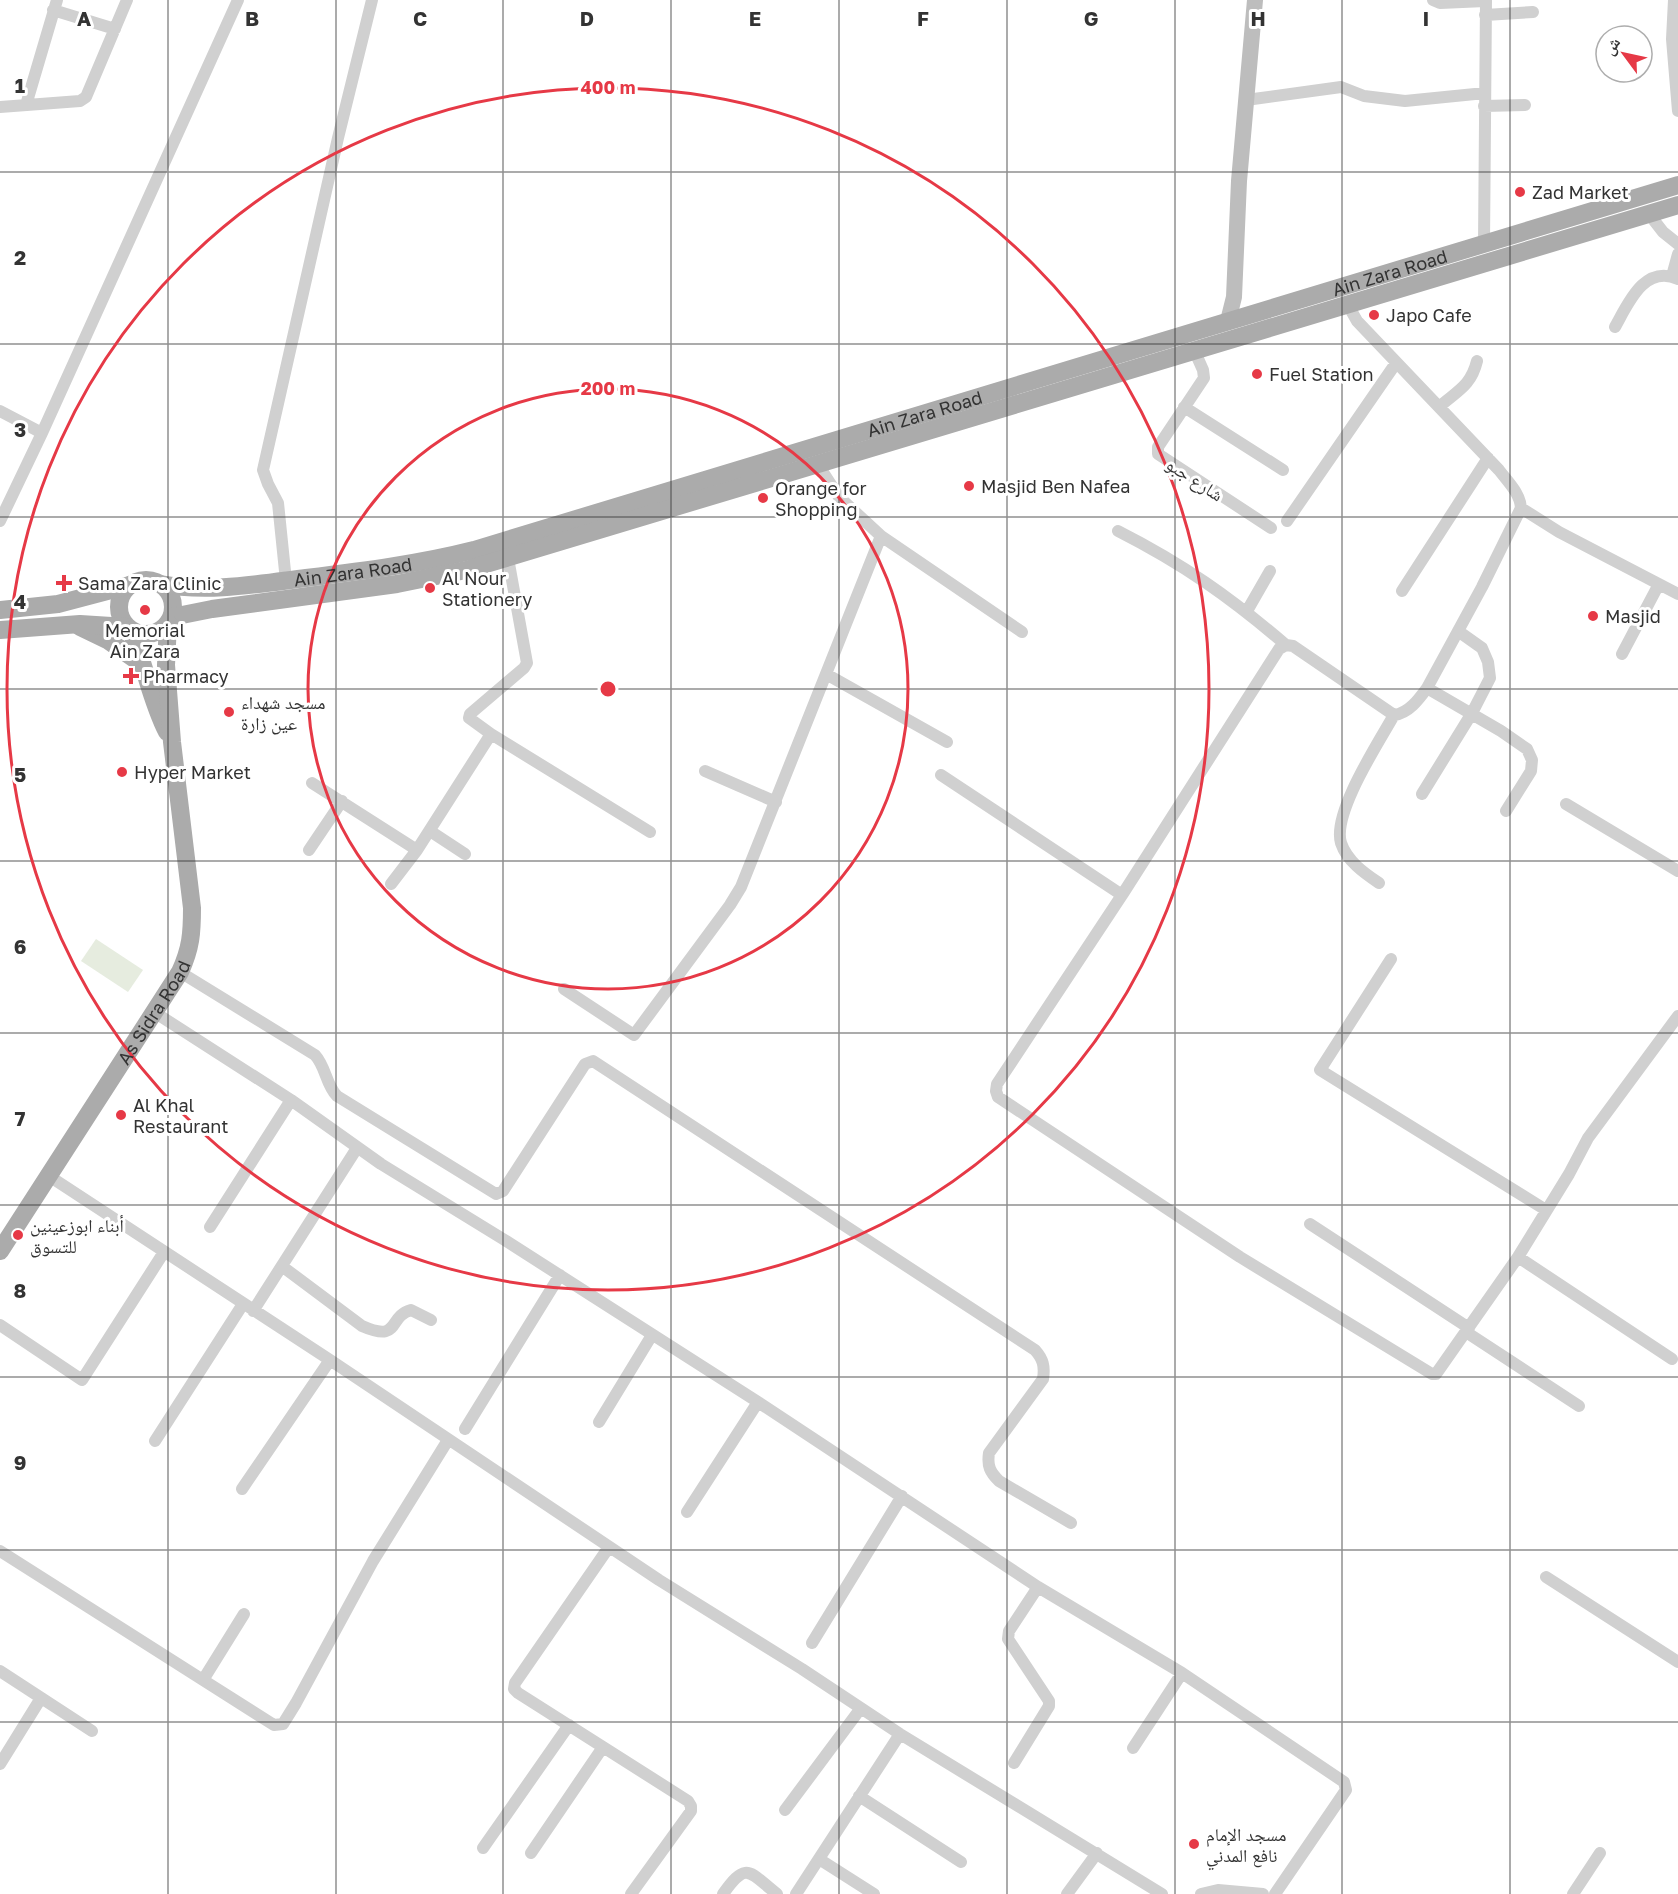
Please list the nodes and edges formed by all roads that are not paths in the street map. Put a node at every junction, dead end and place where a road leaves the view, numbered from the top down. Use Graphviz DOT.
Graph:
graph roads {
  1 [pos="127,0"];
  2 [pos="238,0"];
  3 [pos="372,0"];
  4 [pos="1255,0"];
  5 [pos="1433,0"];
  6 [pos="1674,0"];
  7 [pos="1486,1"];
  8 [pos="55,5"];
  9 [pos="1533,12"];
  10 [pos="1485,15"];
  11 [pos="115,28"];
  12 [pos="1676,72"];
  13 [pos="1485,93"];
  14 [pos="1246,100"];
  15 [pos="26,105"];
  16 [pos="1525,105"];
  17 [pos="1484,106"];
  18 [pos="0,107"];
  19 [pos="1678,111"];
  20 [pos="1678,185"];
  21 [pos="1678,205"];
  22 [pos="1649,214"];
  23 [pos="1484,244"];
  24 [pos="1678,244"];
  25 [pos="1678,254"];
  26 [pos="1675,278"];
  27 [pos="1234,289"];
  28 [pos="1348,305"];
  29 [pos="1256,313"];
  30 [pos="1228,321"];
  31 [pos="1615,327"];
  32 [pos="1195,352"];
  33 [pos="1477,361"];
  34 [pos="1396,363"];
  35 [pos="1185,407"];
  36 [pos="1439,407"];
  37 [pos="0,411"];
  38 [pos="42,433"];
  39 [pos="1488,458"];
  40 [pos="818,463"];
  41 [pos="1283,470"];
  42 [pos="1521,508"];
  43 [pos="0,521"];
  44 [pos="1287,521"];
  45 [pos="1271,528"];
  46 [pos="1118,531"];
  47 [pos="881,536"];
  48 [pos="508,558"];
  49 [pos="1270,571"];
  50 [pos="286,581"];
  51 [pos="160,584"];
  52 [pos="1659,584"];
  53 [pos="130,585"];
  54 [pos="197,589"];
  55 [pos="1402,591"];
  56 [pos="1678,594"];
  57 [pos="88,598"];
  58 [pos="0,610"];
  59 [pos="200,611"];
  60 [pos="1247,611"];
  61 [pos="170,620"];
  62 [pos="73,624"];
  63 [pos="96,624"];
  64 [pos="128,628"];
  65 [pos="0,630"];
  66 [pos="1458,631"];
  67 [pos="1022,632"];
  68 [pos="1286,645"];
  69 [pos="1622,654"];
  70 [pos="142,664"];
  71 [pos="826,674"];
  72 [pos="1427,688"];
  73 [pos="1472,713"];
  74 [pos="1394,715"];
  75 [pos="491,734"];
  76 [pos="172,742"];
  77 [pos="947,742"];
  78 [pos="705,771"];
  79 [pos="941,775"];
  80 [pos="312,783"];
  81 [pos="1422,794"];
  82 [pos="342,801"];
  83 [pos="776,802"];
  84 [pos="1566,804"];
  85 [pos="1506,811"];
  86 [pos="430,831"];
  87 [pos="650,832"];
  88 [pos="309,850"];
  89 [pos="417,850"];
  90 [pos="465,854"];
  91 [pos="1678,871"];
  92 [pos="1379,883"];
  93 [pos="391,884"];
  94 [pos="1122,895"];
  95 [pos="1391,958"];
  96 [pos="180,972"];
  97 [pos="564,989"];
  98 [pos="154,1012"];
  99 [pos="1678,1016"];
  100 [pos="291,1100"];
  101 [pos="357,1148"];
  102 [pos="49,1176"];
  103 [pos="1546,1210"];
  104 [pos="1310,1224"];
  105 [pos="210,1227"];
  106 [pos="0,1251"];
  107 [pos="164,1252"];
  108 [pos="1518,1257"];
  109 [pos="283,1267"];
  110 [pos="560,1275"];
  111 [pos="248,1308"];
  112 [pos="431,1320"];
  113 [pos="0,1325"];
  114 [pos="1468,1330"];
  115 [pos="652,1335"];
  116 [pos="1672,1359"];
  117 [pos="330,1360"];
  118 [pos="758,1402"];
  119 [pos="1579,1406"];
  120 [pos="599,1422"];
  121 [pos="465,1429"];
  122 [pos="448,1440"];
  123 [pos="154,1442"];
  124 [pos="242,1489"];
  125 [pos="902,1496"];
  126 [pos="687,1512"];
  127 [pos="1071,1523"];
  128 [pos="609,1547"];
  129 [pos="0,1551"];
  130 [pos="1546,1576"];
  131 [pos="1038,1587"];
  132 [pos="244,1614"];
  133 [pos="812,1643"];
  134 [pos="1678,1662"];
  135 [pos="0,1671"];
  136 [pos="1182,1673"];
  137 [pos="203,1680"];
  138 [pos="41,1698"];
  139 [pos="861,1708"];
  140 [pos="569,1725"];
  141 [pos="92,1731"];
  142 [pos="900,1734"];
  143 [pos="603,1747"];
  144 [pos="1133,1748"];
  145 [pos="1014,1763"];
  146 [pos="0,1764"];
  147 [pos="859,1796"];
  148 [pos="785,1810"];
  149 [pos="483,1848"];
  150 [pos="531,1853"];
  151 [pos="1097,1853"];
  152 [pos="1600,1853"];
  153 [pos="819,1859"];
  154 [pos="961,1862"];
  155 [pos="631,1894"];
  156 [pos="723,1894"];
  157 [pos="777,1894"];
  158 [pos="796,1894"];
  159 [pos="874,1894"];
  160 [pos="1067,1894"];
  161 [pos="1162,1894"];
  162 [pos="1201,1894"];
  163 [pos="1263,1894"];
  164 [pos="1275,1894"];
  165 [pos="1573,1894"];
  1 -- 11 [label="street"];
  2 -- 38 [label="street"];
  3 -- 50 [label="street"];
  4 -- 14 [label="street"];
  5 -- 7 [label="street"];
  6 -- 12 [label="street"];
  7 -- 10 [label="street"];
  8 -- 11 [label="street"];
  8 -- 15 [label="street"];
  9 -- 10 [label="street"];
  10 -- 13 [label="street"];
  11 -- 15 [label="street"];
  12 -- 19 [label="street"];
  13 -- 14 [label="street"];
  13 -- 17 [label="street"];
  14 -- 27 [label="street"];
  15 -- 18 [label="street"];
  16 -- 17 [label="street"];
  17 -- 23 [label="street"];
  20 -- 23 [label="main road, Ain Zara Road"];
  21 -- 22 [label="main road, Ain Zara Road"];
  22 -- 24 [label="street"];
  22 -- 28 [label="main road, Ain Zara Road"];
  23 -- 29 [label="main road, Ain Zara Road"];
  25 -- 26 [label="street"];
  26 -- 31 [label="street"];
  27 -- 29 [label="street"];
  27 -- 30 [label="street"];
  28 -- 32 [label="main road, Ain Zara Road"];
  28 -- 34 [label="street"];
  29 -- 30 [label="main road, Ain Zara Road"];
  30 -- 50 [label="main road, Ain Zara Road"];
  32 -- 35 [label="street, شارع جبو"];
  32 -- 40 [label="main road, Ain Zara Road"];
  33 -- 36 [label="street"];
  34 -- 36 [label="street"];
  34 -- 44 [label="street"];
  35 -- 41 [label="street"];
  35 -- 45 [label="street, شارع جبو"];
  36 -- 39 [label="street"];
  37 -- 38 [label="street"];
  38 -- 43 [label="street"];
  39 -- 42 [label="street"];
  39 -- 55 [label="street"];
  40 -- 47 [label="street"];
  40 -- 48 [label="main road, Ain Zara Road"];
  42 -- 52 [label="street"];
  42 -- 66 [label="street"];
  46 -- 60 [label="street"];
  47 -- 67 [label="street"];
  47 -- 71 [label="street"];
  48 -- 59 [label="main road, Ain Zara Road"];
  48 -- 75 [label="street"];
  49 -- 60 [label="street"];
  50 -- 54 [label="main road, Ain Zara Road"];
  51 -- 53 [label="main road"];
  51 -- 54 [label="main road, Ain Zara Road"];
  51 -- 61 [label="main road"];
  52 -- 56 [label="street"];
  52 -- 69 [label="street"];
  53 -- 57 [label="main road"];
  53 -- 64 [label="main road"];
  54 -- 59 [label="main road"];
  57 -- 58 [label="main road"];
  57 -- 63 [label="main road"];
  59 -- 61 [label="main road, Ain Zara Road"];
  60 -- 68 [label="street"];
  61 -- 64 [label="main road"];
  61 -- 76 [label="main road, As Sidra Road"];
  62 -- 63 [label="main road"];
  62 -- 65 [label="main road"];
  62 -- 70 [label="main road"];
  63 -- 64 [label="main road"];
  64 -- 70 [label="main road"];
  66 -- 72 [label="street"];
  66 -- 73 [label="street"];
  68 -- 74 [label="street"];
  68 -- 94 [label="street"];
  70 -- 76 [label="main road"];
  71 -- 77 [label="street"];
  71 -- 83 [label="street"];
  72 -- 73 [label="street"];
  72 -- 74 [label="street"];
  73 -- 81 [label="street"];
  73 -- 85 [label="street"];
  74 -- 92 [label="street"];
  75 -- 86 [label="street"];
  75 -- 87 [label="street"];
  76 -- 96 [label="main road, As Sidra Road"];
  78 -- 83 [label="street"];
  79 -- 94 [label="street"];
  80 -- 82 [label="street"];
  82 -- 88 [label="street"];
  82 -- 89 [label="street"];
  83 -- 97 [label="street"];
  84 -- 91 [label="street"];
  86 -- 89 [label="street"];
  86 -- 90 [label="street"];
  89 -- 93 [label="street"];
  94 -- 114 [label="street"];
  95 -- 103 [label="street"];
  96 -- 98 [label="main road, As Sidra Road"];
  96 -- 127 [label="street"];
  98 -- 100 [label="street"];
  98 -- 102 [label="main road, As Sidra Road"];
  99 -- 103 [label="street"];
  100 -- 101 [label="street"];
  100 -- 105 [label="street"];
  101 -- 109 [label="street"];
  101 -- 110 [label="street"];
  102 -- 106 [label="main road, As Sidra Road"];
  102 -- 107 [label="street"];
  103 -- 108 [label="street"];
  104 -- 114 [label="street"];
  107 -- 111 [label="street"];
  107 -- 113 [label="street"];
  108 -- 114 [label="street"];
  108 -- 116 [label="street"];
  109 -- 111 [label="street"];
  109 -- 112 [label="street"];
  110 -- 115 [label="street"];
  110 -- 121 [label="street"];
  111 -- 117 [label="street"];
  111 -- 123 [label="street"];
  114 -- 119 [label="street"];
  115 -- 118 [label="street"];
  115 -- 120 [label="street"];
  117 -- 122 [label="street"];
  117 -- 124 [label="street"];
  118 -- 125 [label="street"];
  118 -- 126 [label="street"];
  122 -- 128 [label="street"];
  122 -- 137 [label="street"];
  125 -- 131 [label="street"];
  125 -- 133 [label="street"];
  128 -- 139 [label="street"];
  128 -- 140 [label="street"];
  129 -- 137 [label="street"];
  130 -- 134 [label="street"];
  131 -- 136 [label="street"];
  131 -- 145 [label="street"];
  132 -- 137 [label="street"];
  135 -- 138 [label="street"];
  136 -- 144 [label="street"];
  136 -- 164 [label="street"];
  138 -- 141 [label="street"];
  138 -- 146 [label="street"];
  139 -- 142 [label="street"];
  139 -- 148 [label="street"];
  140 -- 143 [label="street"];
  140 -- 149 [label="street"];
  142 -- 147 [label="street"];
  142 -- 151 [label="street"];
  143 -- 150 [label="street"];
  143 -- 155 [label="street"];
  147 -- 153 [label="street"];
  147 -- 154 [label="street"];
  151 -- 160 [label="street"];
  151 -- 161 [label="street"];
  152 -- 165 [label="street"];
  153 -- 158 [label="street"];
  153 -- 159 [label="street"];
  156 -- 157 [label="street"];
  162 -- 163 [label="street"];
}
